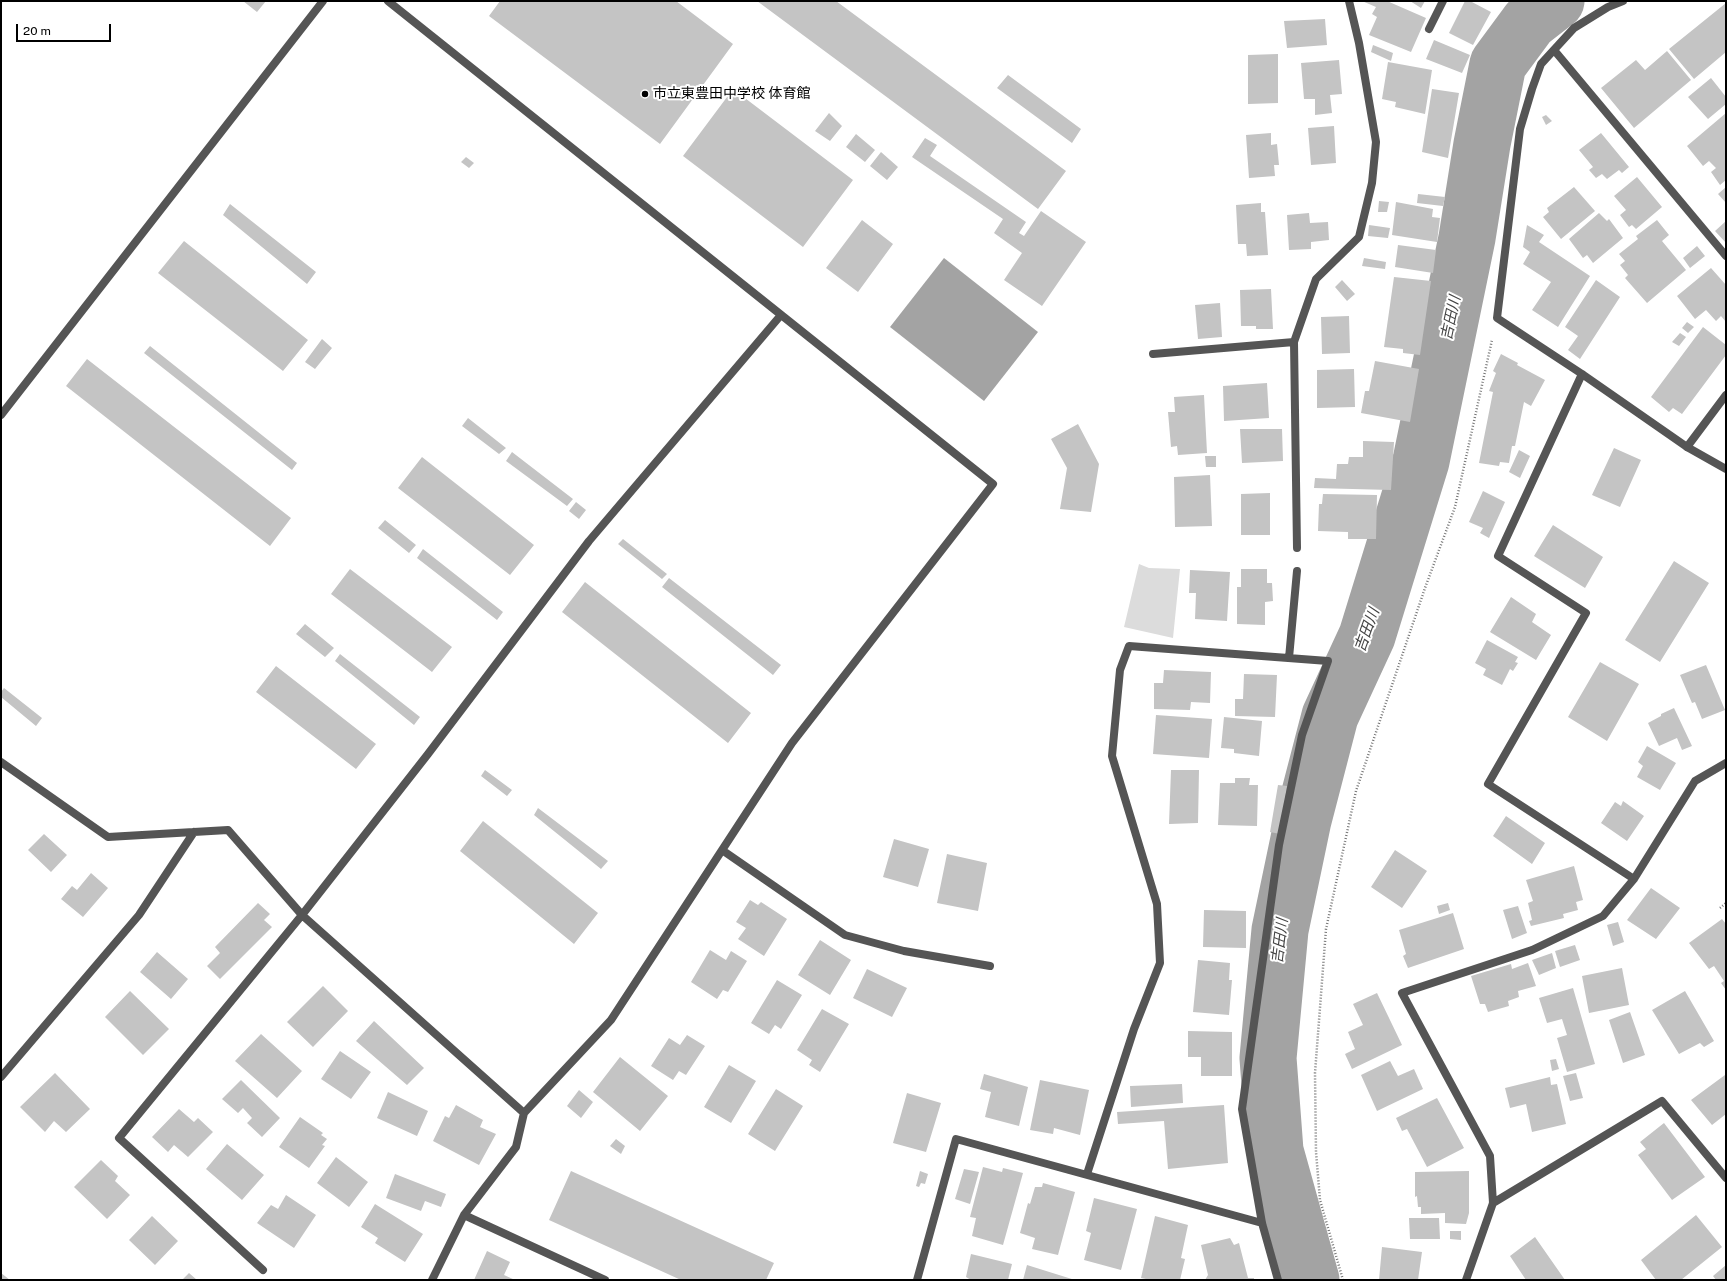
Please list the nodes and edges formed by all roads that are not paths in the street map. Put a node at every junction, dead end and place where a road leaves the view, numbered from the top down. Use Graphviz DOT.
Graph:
graph roads {
  1 [pos="323,1"];
  2 [pos="388,1"];
  3 [pos="1349,1"];
  4 [pos="1443,1"];
  5 [pos="1623,1"];
  6 [pos="1429,29"];
  7 [pos="1554,50"];
  8 [pos="1726,256"];
  9 [pos="781,315"];
  10 [pos="1294,342"];
  11 [pos="1153,354"];
  12 [pos="1582,374"];
  13 [pos="1726,395"];
  14 [pos="1,415"];
  15 [pos="1688,447"];
  16 [pos="1726,469"];
  17 [pos="1297,548"];
  18 [pos="1297,572"];
  19 [pos="1289,658"];
  20 [pos="1,762"];
  21 [pos="1726,764"];
  22 [pos="194,832"];
  23 [pos="722,850"];
  24 [pos="1634,879"];
  25 [pos="302,915"];
  26 [pos="990,966"];
  27 [pos="1,1077"];
  28 [pos="524,1113"];
  29 [pos="1088,1174"];
  30 [pos="1726,1178"];
  31 [pos="1493,1203"];
  32 [pos="464,1215"];
  33 [pos="1262,1223"];
  34 [pos="263,1270"];
  35 [pos="432,1280"];
  36 [pos="605,1280"];
  37 [pos="917,1280"];
  38 [pos="1278,1280"];
  39 [pos="1466,1280"];
  1 -- 14 [label="street"];
  2 -- 9 [label="street"];
  3 -- 10 [label="street"];
  4 -- 6 [label="street"];
  5 -- 7 [label="street"];
  7 -- 8 [label="street"];
  7 -- 12 [label="street"];
  9 -- 23 [label="street"];
  9 -- 25 [label="street"];
  10 -- 11 [label="street"];
  10 -- 17 [label="street"];
  12 -- 15 [label="street"];
  12 -- 24 [label="street"];
  13 -- 15 [label="street"];
  15 -- 16 [label="street"];
  18 -- 19 [label="street"];
  19 -- 29 [label="street"];
  19 -- 33 [label="street"];
  20 -- 22 [label="street"];
  21 -- 24 [label="street"];
  22 -- 25 [label="street"];
  22 -- 27 [label="street"];
  23 -- 26 [label="street"];
  23 -- 28 [label="street"];
  24 -- 31 [label="street"];
  25 -- 28 [label="street"];
  25 -- 34 [label="street"];
  28 -- 32 [label="street"];
  29 -- 33 [label="street"];
  29 -- 37 [label="street"];
  30 -- 31 [label="street"];
  31 -- 39 [label="street"];
  32 -- 35 [label="street"];
  32 -- 36 [label="street"];
  33 -- 38 [label="street"];
}
